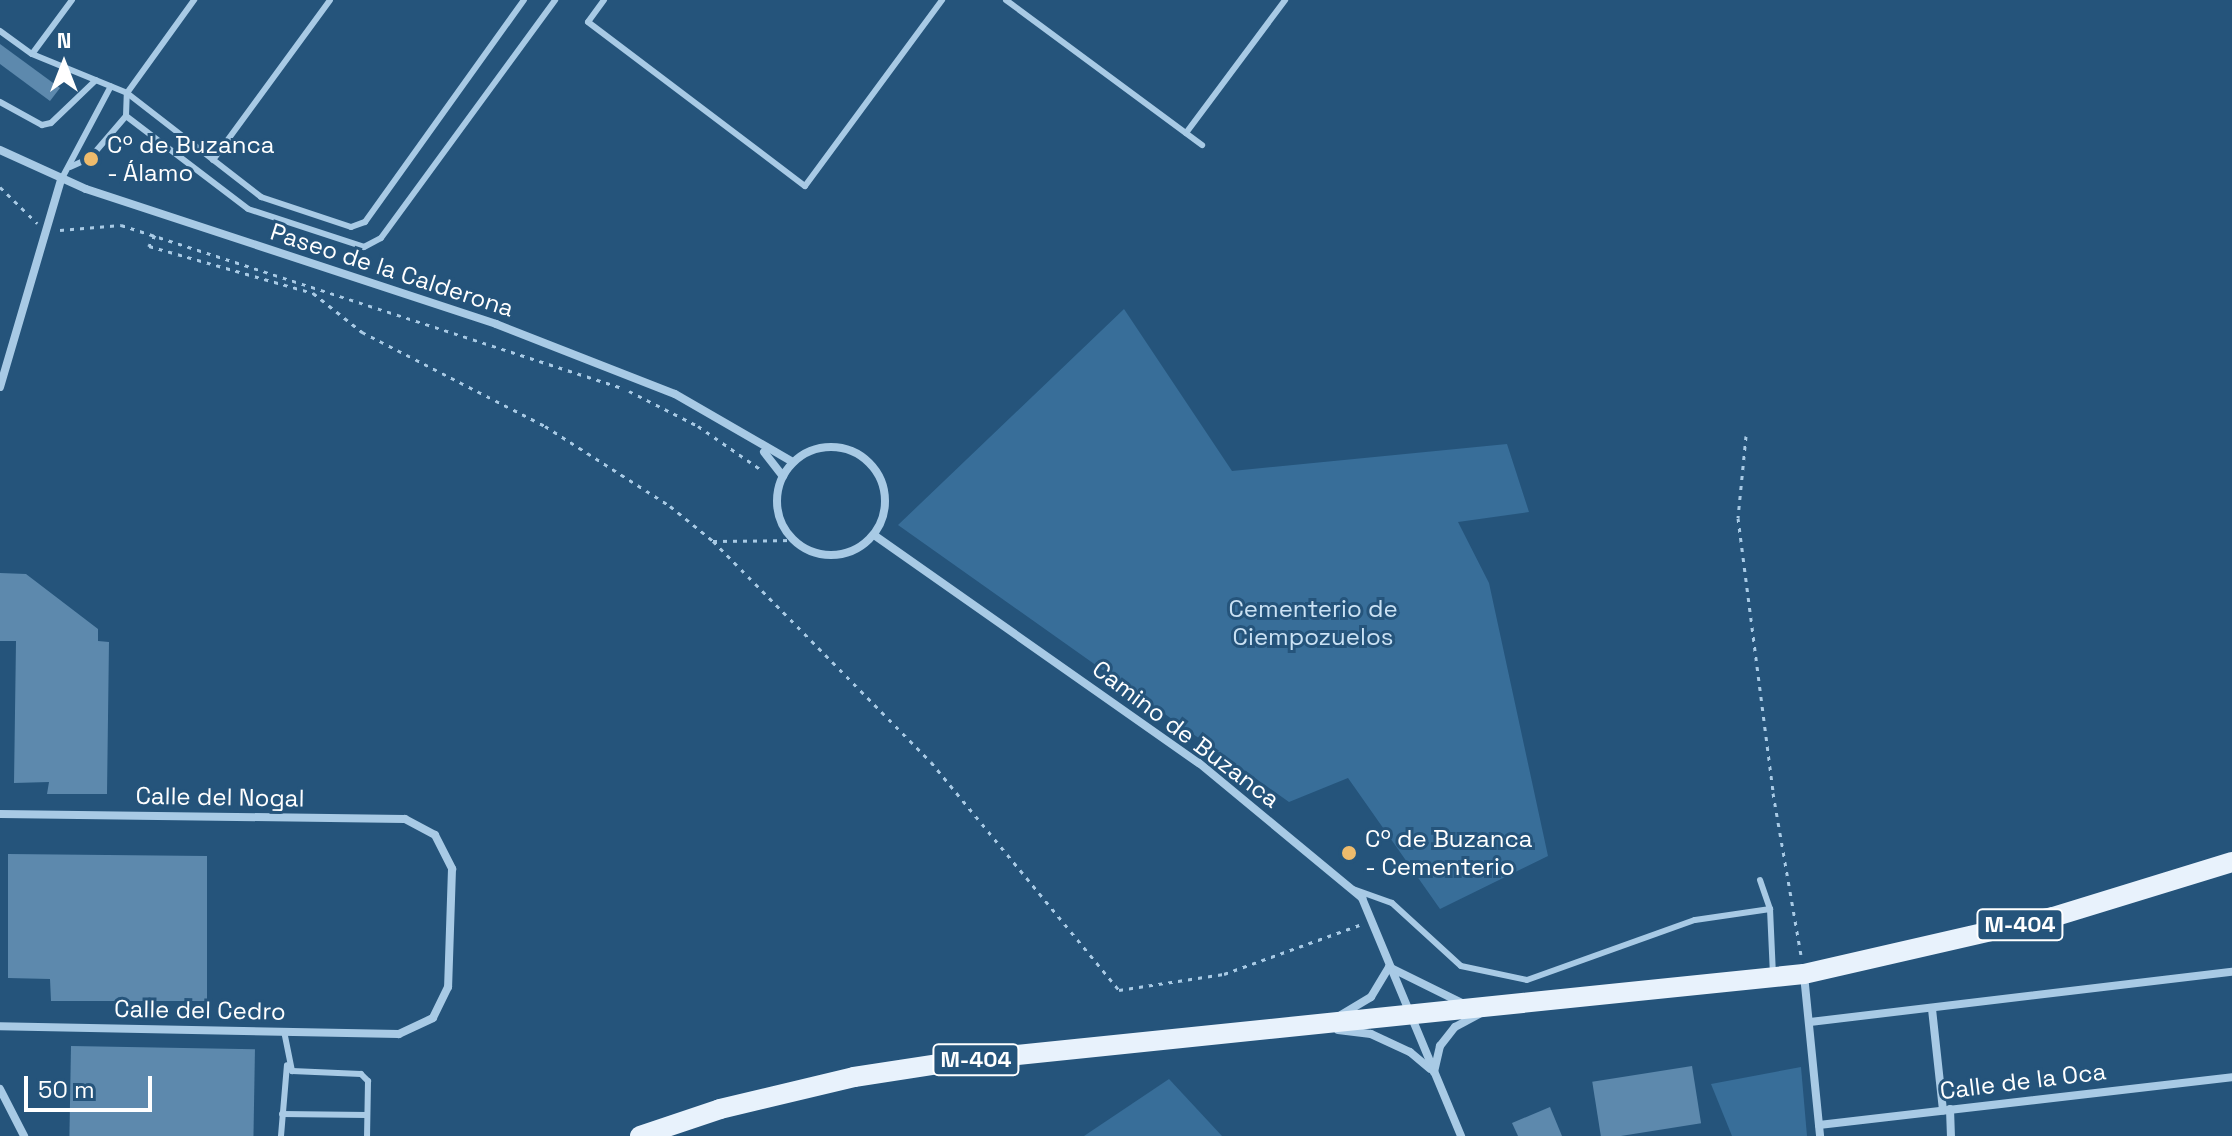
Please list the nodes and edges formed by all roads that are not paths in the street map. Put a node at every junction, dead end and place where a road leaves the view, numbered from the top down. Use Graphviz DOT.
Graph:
graph roads {
  1 [pos="72,0"];
  2 [pos="194,0"];
  3 [pos="330,0"];
  4 [pos="555,0"];
  5 [pos="604,0"];
  6 [pos="942,0"];
  7 [pos="1006,0"];
  8 [pos="1285,0"];
  9 [pos="528,1"];
  10 [pos="0,31"];
  11 [pos="32,54"];
  12 [pos="96,80"];
  13 [pos="111,86"];
  14 [pos="127,93"];
  15 [pos="0,102"];
  16 [pos="126,116"];
  17 [pos="1186,133"];
  18 [pos="1202,145"];
  19 [pos="0,150"];
  20 [pos="213,160"];
  21 [pos="70,167"];
  22 [pos="61,180"];
  23 [pos="0,387"];
  24 [pos="761,449"];
  25 [pos="793,462"];
  26 [pos="783,476"];
  27 [pos="874,535"];
  28 [pos="0,814"];
  29 [pos="2232,862"];
  30 [pos="1760,880"];
  31 [pos="1349,887"];
  32 [pos="1770,909"];
  33 [pos="1389,967"];
  34 [pos="2232,972"];
  35 [pos="1804,974"];
  36 [pos="1773,978"];
  37 [pos="1932,1009"];
  38 [pos="1486,1011"];
  39 [pos="1410,1018"];
  40 [pos="1810,1022"];
  41 [pos="0,1026"];
  42 [pos="1320,1027"];
  43 [pos="284,1031"];
  44 [pos="399,1034"];
  45 [pos="287,1065"];
  46 [pos="1434,1073"];
  47 [pos="2232,1077"];
  48 [pos="0,1089"];
  49 [pos="1947,1110"];
  50 [pos="282,1114"];
  51 [pos="367,1115"];
  52 [pos="1819,1125"];
  53 [pos="24,1136"];
  54 [pos="281,1136"];
  55 [pos="367,1136"];
  56 [pos="640,1136"];
  57 [pos="1461,1136"];
  58 [pos="1820,1136"];
  59 [pos="1951,1136"];
  1 -- 11 [label="lane"];
  2 -- 14 [label="lane"];
  3 -- 20 [label="lane"];
  4 -- 16 [label="lane"];
  5 -- 6 [label="lane"];
  7 -- 17 [label="lane"];
  8 -- 17 [label="lane"];
  9 -- 20 [label="lane"];
  10 -- 11 [label="lane"];
  11 -- 12 [label="lane"];
  12 -- 13 [label="lane"];
  12 -- 15 [label="lane"];
  13 -- 14 [label="lane"];
  13 -- 21 [label="lane"];
  14 -- 16 [label="lane"];
  14 -- 20 [label="lane"];
  16 -- 21 [label="lane"];
  17 -- 18 [label="lane"];
  19 -- 22 [label="street, Paseo de la Calderona"];
  21 -- 22 [label="lane"];
  22 -- 23 [label="street"];
  22 -- 24 [label="street, Paseo de la Calderona"];
  24 -- 25 [label="street, Paseo de la Calderona"];
  24 -- 26 [label="street, Paseo de la Calderona"];
  25 -- 26 [label="street"];
  25 -- 27 [label="street"];
  26 -- 27 [label="street"];
  27 -- 31 [label="street, Camino de Buzanca"];
  28 -- 44 [label="street, Calle del Nogal"];
  29 -- 35 [label="main road, M-404"];
  30 -- 32 [label="lane"];
  31 -- 32 [label="lane"];
  31 -- 33 [label="street, Camino de Buzanca"];
  32 -- 36 [label="lane"];
  33 -- 38 [label="street"];
  33 -- 39 [label="street, Camino de Buzanca"];
  33 -- 42 [label="street"];
  34 -- 37 [label="street"];
  35 -- 36 [label="main road, M-404"];
  35 -- 40 [label="street"];
  36 -- 38 [label="main road, M-404"];
  37 -- 40 [label="street"];
  37 -- 49 [label="street"];
  38 -- 39 [label="main road, M-404"];
  38 -- 46 [label="street"];
  39 -- 42 [label="main road, M-404"];
  39 -- 46 [label="street, Camino de Buzanca"];
  40 -- 52 [label="street"];
  41 -- 43 [label="street, Calle del Cedro"];
  42 -- 46 [label="street"];
  42 -- 56 [label="main road, M-404"];
  43 -- 44 [label="street, Calle del Cedro"];
  43 -- 45 [label="lane"];
  45 -- 50 [label="lane"];
  45 -- 51 [label="lane"];
  46 -- 57 [label="street, Camino de Buzanca"];
  47 -- 49 [label="street, Calle de la Oca"];
  48 -- 53 [label="street"];
  49 -- 52 [label="street, Calle de la Oca"];
  49 -- 59 [label="street"];
  50 -- 51 [label="lane"];
  50 -- 54 [label="lane"];
  51 -- 55 [label="lane"];
  52 -- 58 [label="street"];
}
